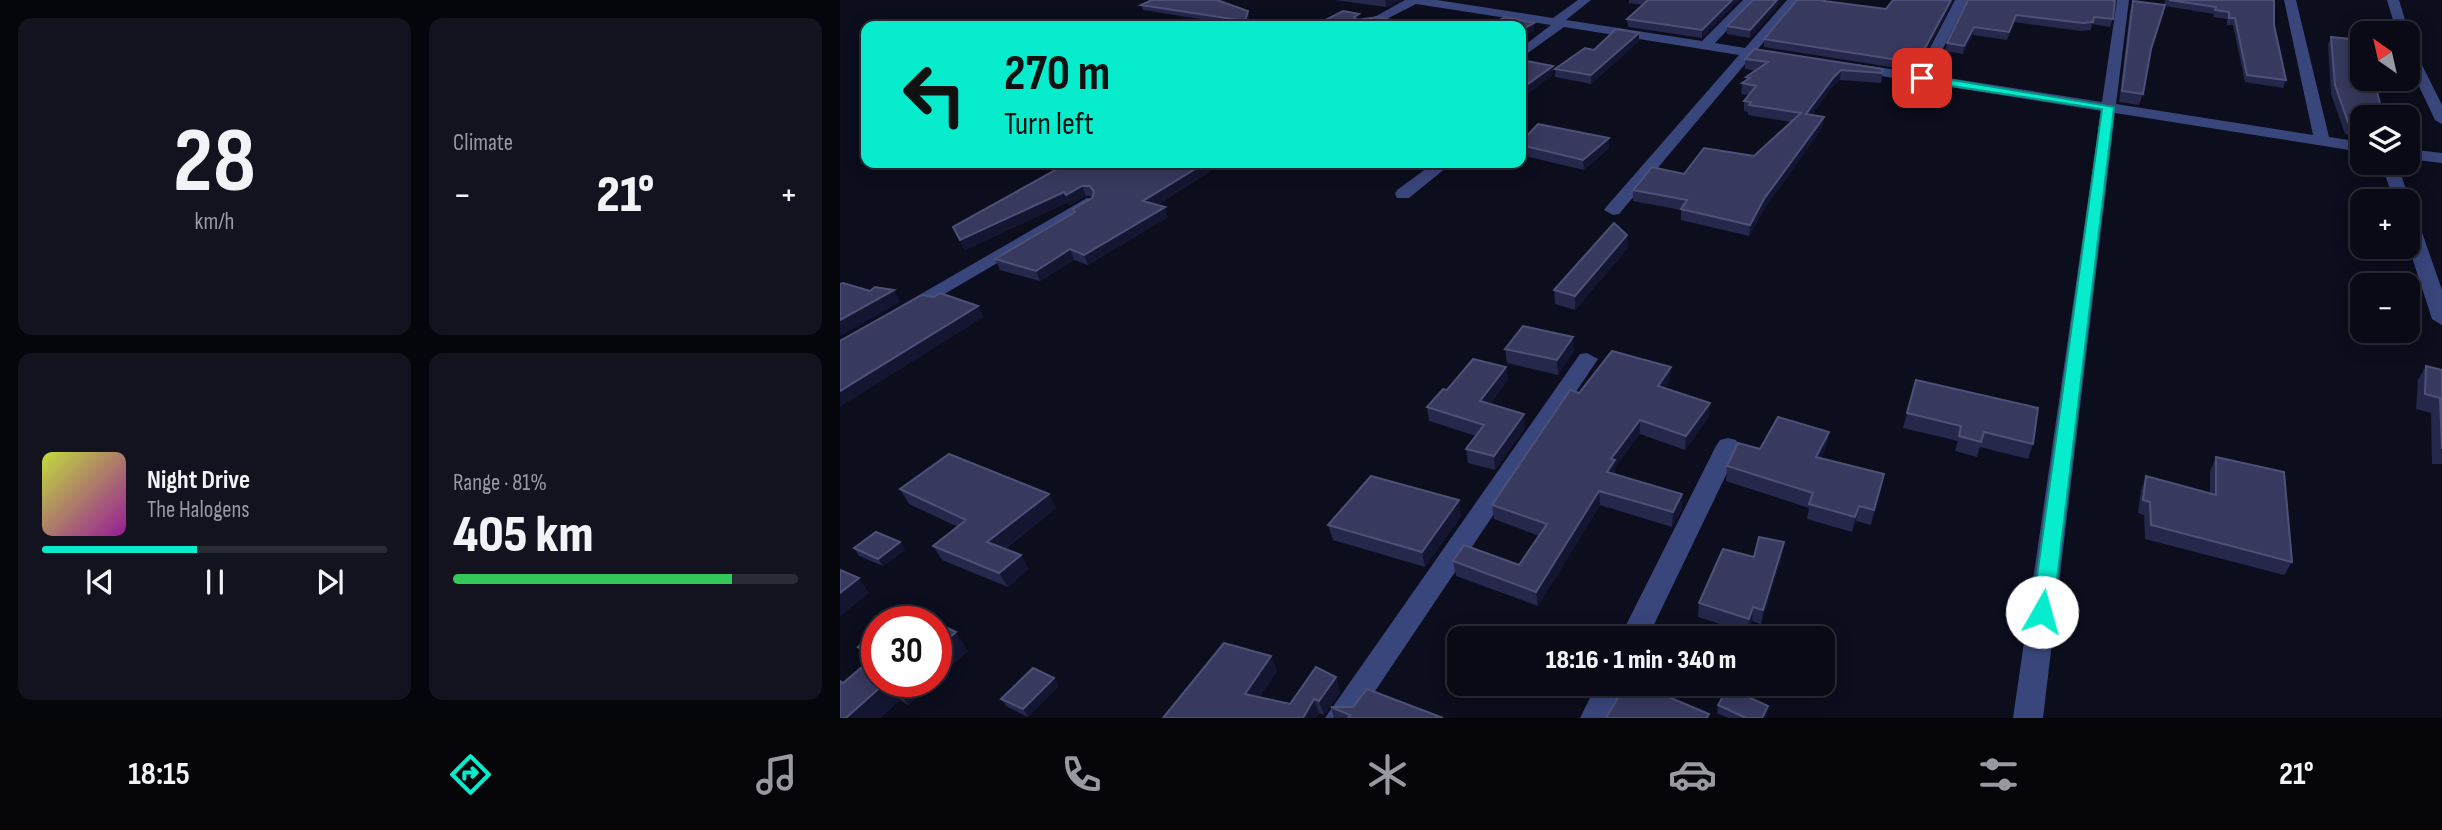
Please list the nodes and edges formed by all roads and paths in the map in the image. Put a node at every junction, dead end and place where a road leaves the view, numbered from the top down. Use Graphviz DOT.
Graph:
graph roads {
  1 [pos="1585,0"];
  2 [pos="1750,0"];
  3 [pos="1793,0"];
  4 [pos="1961,0"];
  5 [pos="2123,0"];
  6 [pos="2393,0"];
  7 [pos="2290,1"];
  8 [pos="1374,21"];
  9 [pos="2399,21"];
  10 [pos="1559,23"];
  11 [pos="1704,47"];
  12 [pos="1526,50"];
  13 [pos="1749,52"];
  14 [pos="1789,58"];
  15 [pos="1842,66"];
  16 [pos="2420,74"];
  17 [pos="1922,78"];
  18 [pos="2108,107"];
  19 [pos="2442,120"];
  20 [pos="2322,140"];
  21 [pos="2350,145"];
  22 [pos="2420,155"];
  23 [pos="2442,158"];
  24 [pos="1437,168"];
  25 [pos="1403,194"];
  26 [pos="1087,203"];
  27 [pos="1613,210"];
  28 [pos="2420,254"];
  29 [pos="2442,319"];
  30 [pos="887,320"];
  31 [pos="1587,359"];
  32 [pos="1728,446"];
  33 [pos="1639,626"];
  34 [pos="1606,696"];
  35 [pos="1340,718"];
  36 [pos="1595,718"];
  37 [pos="2028,718"];
  1 -- 10 [label="street"];
  2 -- 11 [label="street"];
  3 -- 13 [label="street"];
  4 -- 17 [label="street"];
  5 -- 18 [label="street"];
  6 -- 9 [label="street"];
  7 -- 20 [label="street"];
  8 -- 10 [label="street"];
  10 -- 11 [label="street"];
  10 -- 12 [label="street"];
  11 -- 13 [label="street"];
  13 -- 14 [label="street"];
  13 -- 27 [label="street"];
  15 -- 17 [label="street"];
  16 -- 19 [label="street"];
  17 -- 18 [label="street"];
  18 -- 20 [label="street"];
  18 -- 37 [label="street"];
  20 -- 21 [label="street"];
  22 -- 23 [label="street"];
  24 -- 25 [label="street"];
  26 -- 30 [label="street"];
  28 -- 29 [label="street"];
  31 -- 35 [label="street"];
  32 -- 33 [label="street"];
  34 -- 36 [label="street"];
}
